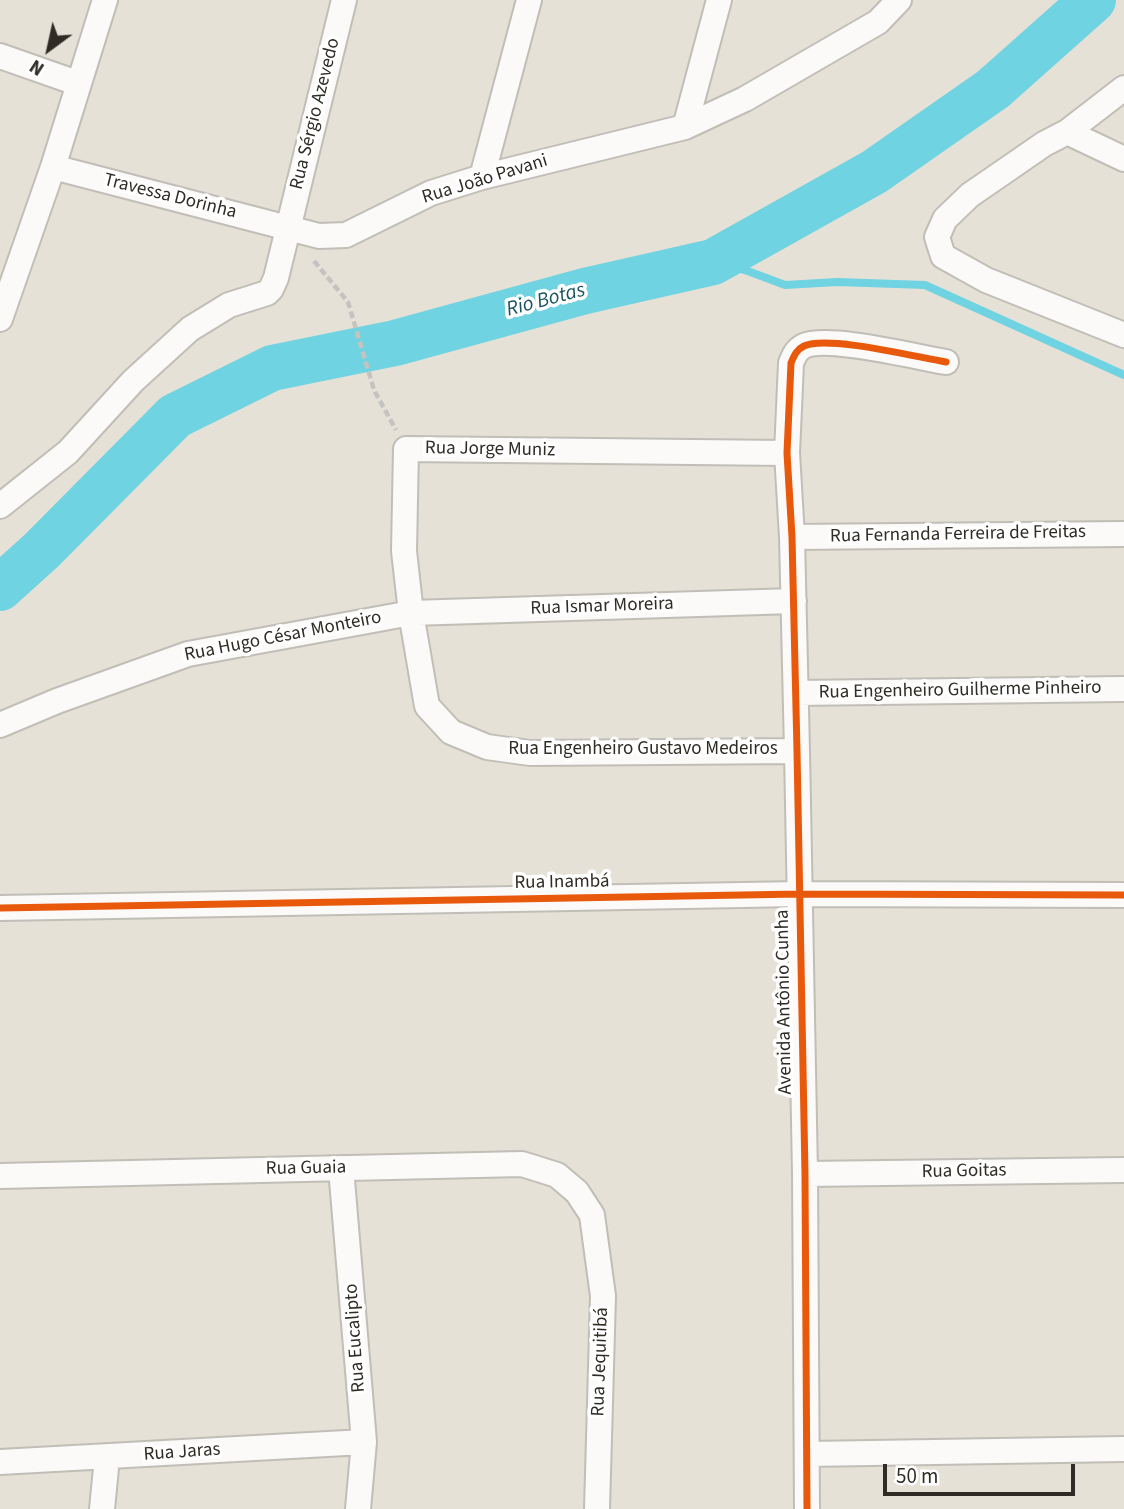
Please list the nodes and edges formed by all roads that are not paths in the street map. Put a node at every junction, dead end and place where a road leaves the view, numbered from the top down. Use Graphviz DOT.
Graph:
graph roads {
  1 [pos="105,0"];
  2 [pos="344,0"];
  3 [pos="529,0"];
  4 [pos="719,0"];
  5 [pos="899,0"];
  6 [pos="0,56"];
  7 [pos="78,83"];
  8 [pos="1124,88"];
  9 [pos="685,127"];
  10 [pos="1067,132"];
  11 [pos="1124,159"];
  12 [pos="53,167"];
  13 [pos="482,177"];
  14 [pos="288,227"];
  15 [pos="0,319"];
  16 [pos="1124,335"];
  17 [pos="946,362"];
  18 [pos="406,449"];
  19 [pos="786,453"];
  20 [pos="0,506"];
  21 [pos="1124,534"];
  22 [pos="792,537"];
  23 [pos="794,601"];
  24 [pos="411,613"];
  25 [pos="1124,689"];
  26 [pos="796,693"];
  27 [pos="0,725"];
  28 [pos="797,751"];
  29 [pos="799,894"];
  30 [pos="1124,895"];
  31 [pos="0,908"];
  32 [pos="341,1168"];
  33 [pos="1124,1170"];
  34 [pos="805,1174"];
  35 [pos="0,1176"];
  36 [pos="592,1215"];
  37 [pos="364,1441"];
  38 [pos="1124,1449"];
  39 [pos="808,1454"];
  40 [pos="107,1458"];
  41 [pos="0,1462"];
  42 [pos="102,1509"];
  43 [pos="358,1509"];
  44 [pos="597,1509"];
  45 [pos="807,1509"];
  1 -- 7 [label="street"];
  2 -- 14 [label="street, Rua Sérgio Azevedo"];
  3 -- 13 [label="street"];
  4 -- 9 [label="street"];
  5 -- 9 [label="street, Rua João Pavani"];
  6 -- 7 [label="street"];
  7 -- 12 [label="street"];
  8 -- 10 [label="street"];
  9 -- 13 [label="street, Rua João Pavani"];
  10 -- 11 [label="street"];
  10 -- 16 [label="street"];
  12 -- 14 [label="street, Travessa Dorinha"];
  12 -- 15 [label="street"];
  13 -- 14 [label="street, Rua João Pavani"];
  14 -- 20 [label="street"];
  17 -- 19 [label="street, Avenida Antônio Cunha"];
  18 -- 19 [label="street, Rua Jorge Muniz"];
  18 -- 24 [label="street, Rua Engenheiro Gustavo Medeiros"];
  19 -- 22 [label="street, Avenida Antônio Cunha"];
  21 -- 22 [label="street, Rua Fernanda Ferreira de Freitas"];
  22 -- 23 [label="street, Avenida Antônio Cunha"];
  23 -- 24 [label="street, Rua Ismar Moreira"];
  23 -- 26 [label="street, Avenida Antônio Cunha"];
  24 -- 27 [label="street, Rua Hugo César Monteiro"];
  24 -- 28 [label="street, Rua Engenheiro Gustavo Medeiros"];
  25 -- 26 [label="street, Rua Engenheiro Guilherme Pinheiro"];
  26 -- 28 [label="street, Avenida Antônio Cunha"];
  28 -- 29 [label="street, Avenida Antônio Cunha"];
  29 -- 30 [label="street, Rua Inambá"];
  29 -- 31 [label="street, Rua Inambá"];
  29 -- 34 [label="street, Avenida Antônio Cunha"];
  32 -- 35 [label="street, Rua Guaia"];
  32 -- 36 [label="street, Rua Guaia"];
  32 -- 37 [label="street, Rua Eucalipto"];
  33 -- 34 [label="street, Rua Goitas"];
  34 -- 39 [label="street, Avenida Antônio Cunha"];
  36 -- 44 [label="street, Rua Jequitibá"];
  37 -- 40 [label="street, Rua Jaras"];
  37 -- 43 [label="street, Rua Eucalipto"];
  38 -- 39 [label="street"];
  39 -- 45 [label="street, Avenida Antônio Cunha"];
  40 -- 41 [label="street, Rua Jaras"];
  40 -- 42 [label="street"];
}
